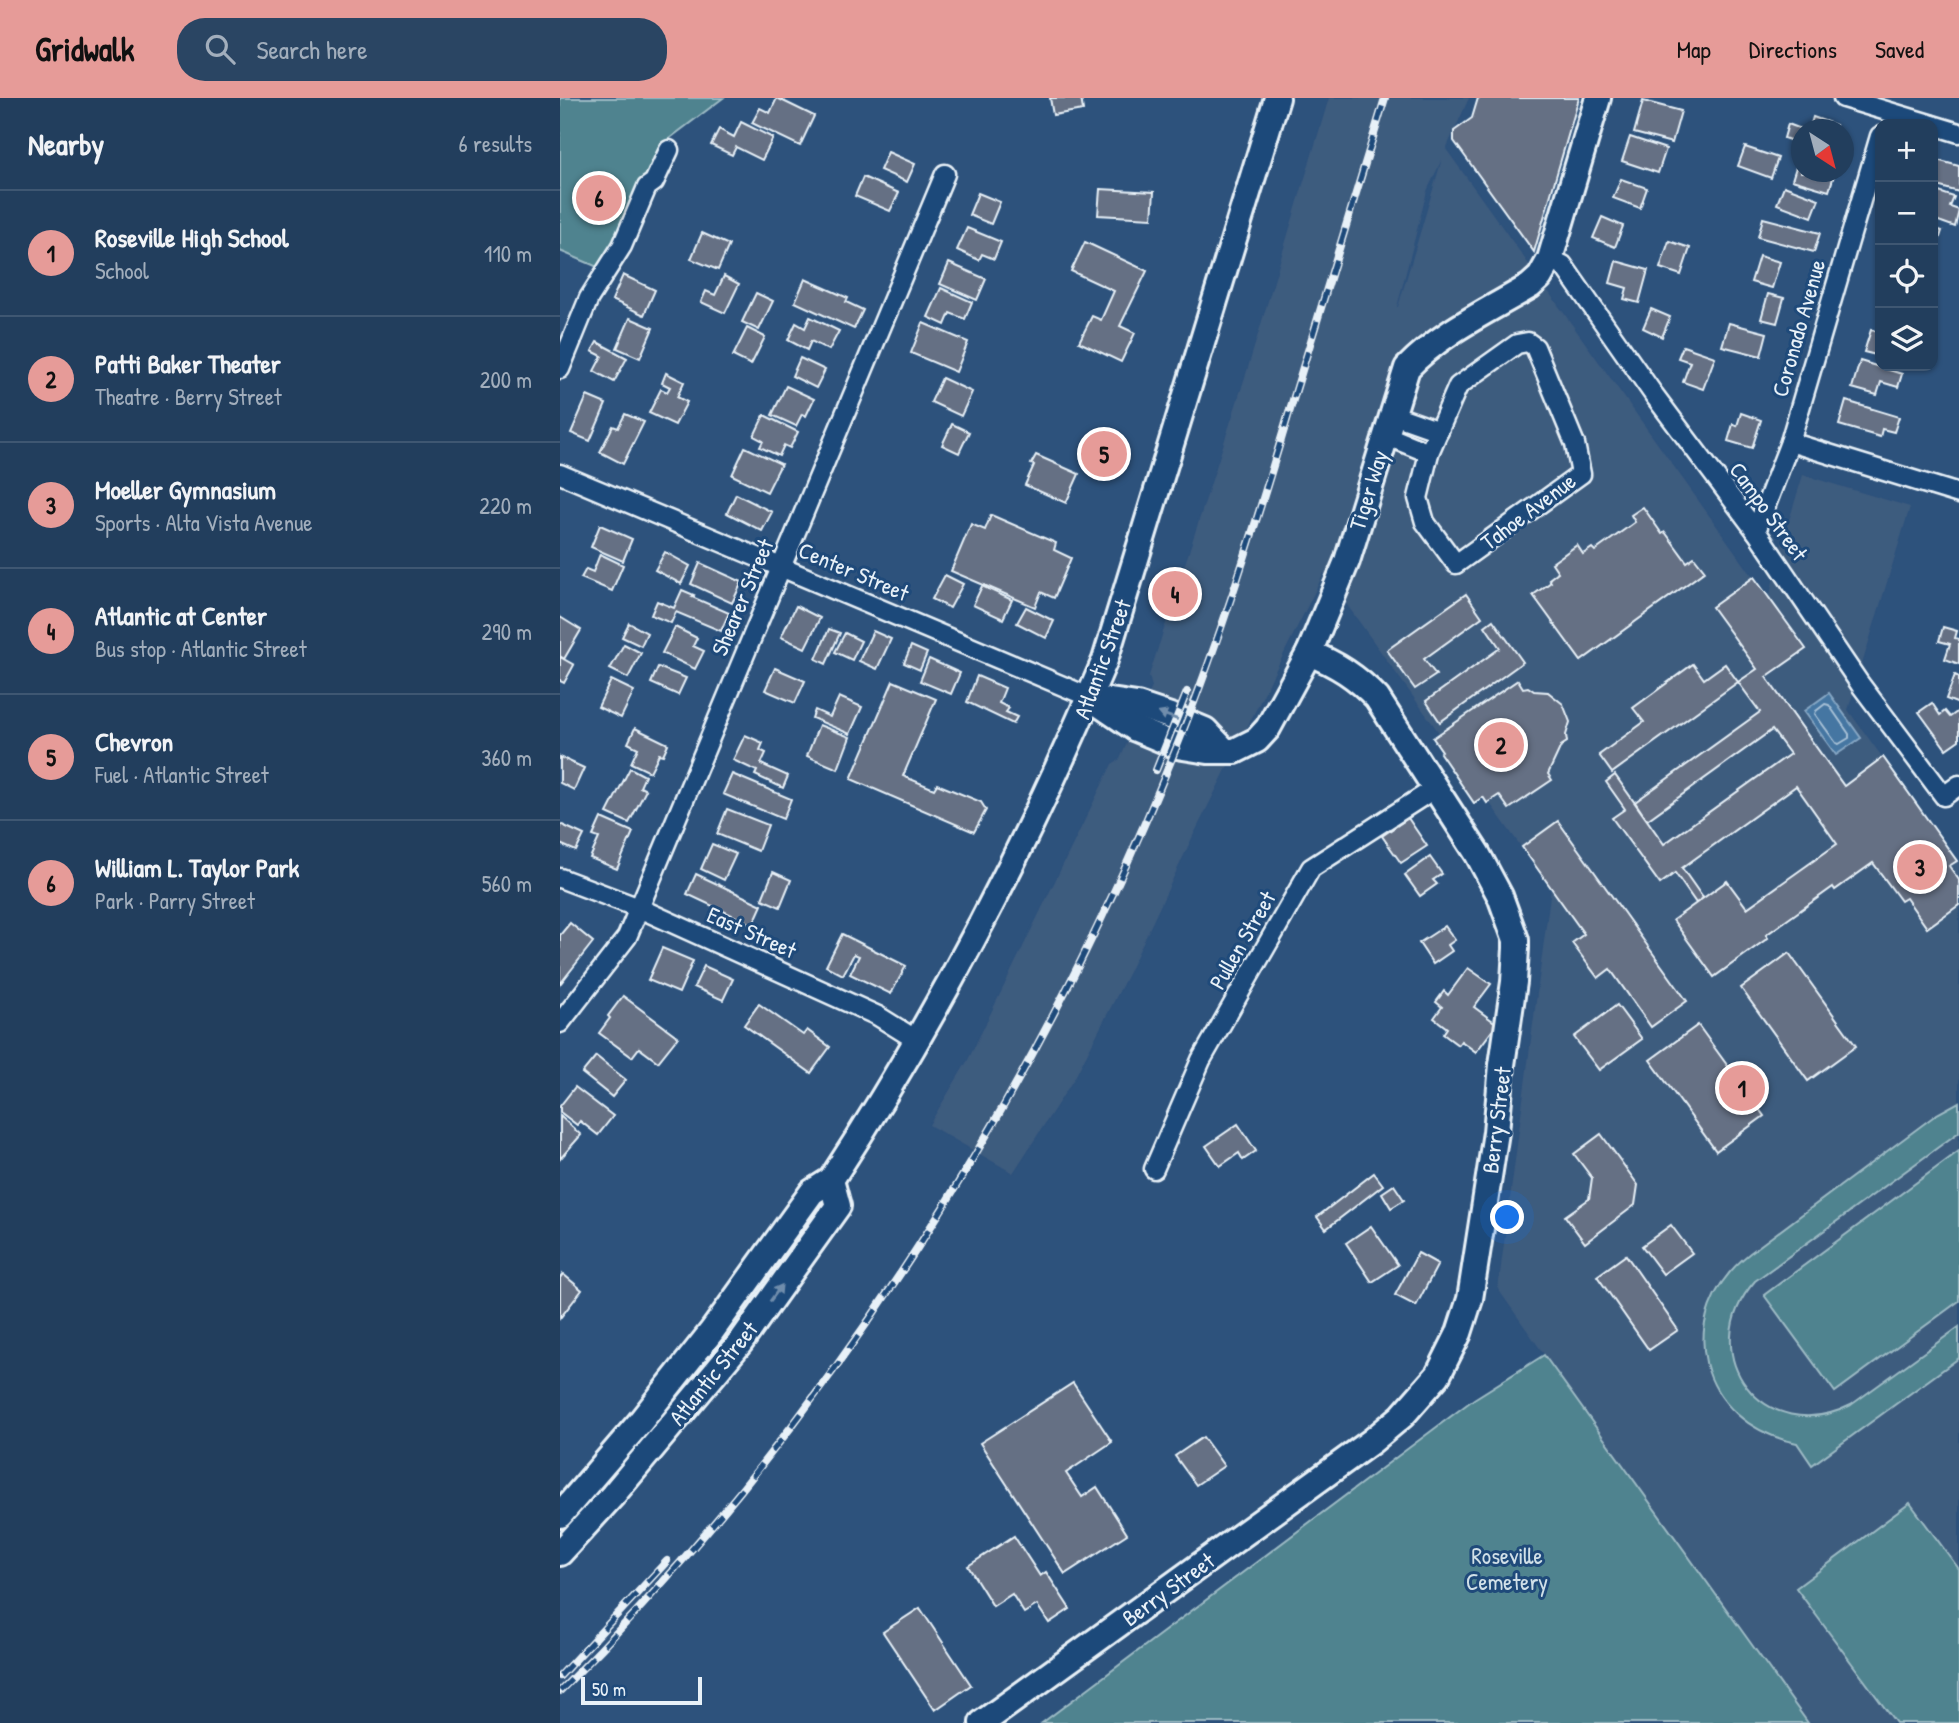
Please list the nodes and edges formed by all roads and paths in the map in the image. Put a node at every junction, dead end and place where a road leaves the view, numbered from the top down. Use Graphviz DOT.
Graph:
graph roads {
  1 [pos="1277,98"];
  2 [pos="1598,98"];
  3 [pos="1843,98"];
  4 [pos="1888,111"];
  5 [pos="1913,119"];
  6 [pos="1938,127"];
  7 [pos="1959,133"];
  8 [pos="668,150"];
  9 [pos="1875,153"];
  10 [pos="945,174"];
  11 [pos="1550,259"];
  12 [pos="560,369"];
  13 [pos="1388,425"];
  14 [pos="1439,431"];
  15 [pos="1790,442"];
  16 [pos="1429,453"];
  17 [pos="560,474"];
  18 [pos="1959,494"];
  19 [pos="1756,531"];
  20 [pos="781,567"];
  21 [pos="1309,653"];
  22 [pos="1089,698"];
  23 [pos="1959,785"];
  24 [pos="1434,789"];
  25 [pos="560,878"];
  26 [pos="639,908"];
  27 [pos="560,1023"];
  28 [pos="918,1041"];
  29 [pos="1154,1169"];
  30 [pos="831,1180"];
  31 [pos="712,1331"];
  32 [pos="597,1512"];
  33 [pos="560,1515"];
  34 [pos="560,1553"];
  35 [pos="982,1723"];
  1 -- 22 [label="main road, Atlantic Street"];
  2 -- 11 [label="main road"];
  3 -- 4 [label="street"];
  4 -- 5 [label="street"];
  6 -- 7 [label="street"];
  8 -- 12 [label="street"];
  9 -- 15 [label="street, Coronado Avenue"];
  10 -- 20 [label="street, Shearer Street"];
  11 -- 13 [label="main road, Tiger Way"];
  11 -- 19 [label="street, Campo Street"];
  13 -- 14 [label="street"];
  13 -- 16 [label="street"];
  13 -- 21 [label="main road, Tiger Way"];
  14 -- 16 [label="street, Tahoe Avenue"];
  14 -- 16 [label="street, Tahoe Avenue"];
  15 -- 18 [label="street"];
  15 -- 19 [label="street, Coronado Avenue"];
  17 -- 20 [label="street, Center Street"];
  19 -- 23 [label="street, Campo Street"];
  20 -- 22 [label="street, Center Street"];
  20 -- 26 [label="street, Shearer Street"];
  21 -- 22 [label="main road, Tiger Way"];
  21 -- 24 [label="main road, Berry Street"];
  22 -- 28 [label="main road, Atlantic Street"];
  24 -- 29 [label="street, Pullen Street"];
  24 -- 35 [label="main road, Berry Street"];
  25 -- 26 [label="street, East Street"];
  26 -- 27 [label="street, Shearer Street"];
  26 -- 28 [label="street, East Street"];
  28 -- 30 [label="main road, Atlantic Street"];
  30 -- 31 [label="main road, Atlantic Street"];
  32 -- 30 [label="main road, Atlantic Street, one-way"];
  31 -- 32 [label="main road"];
  31 -- 33 [label="main road, Atlantic Street"];
  32 -- 34 [label="main road, Atlantic Street"];
}
